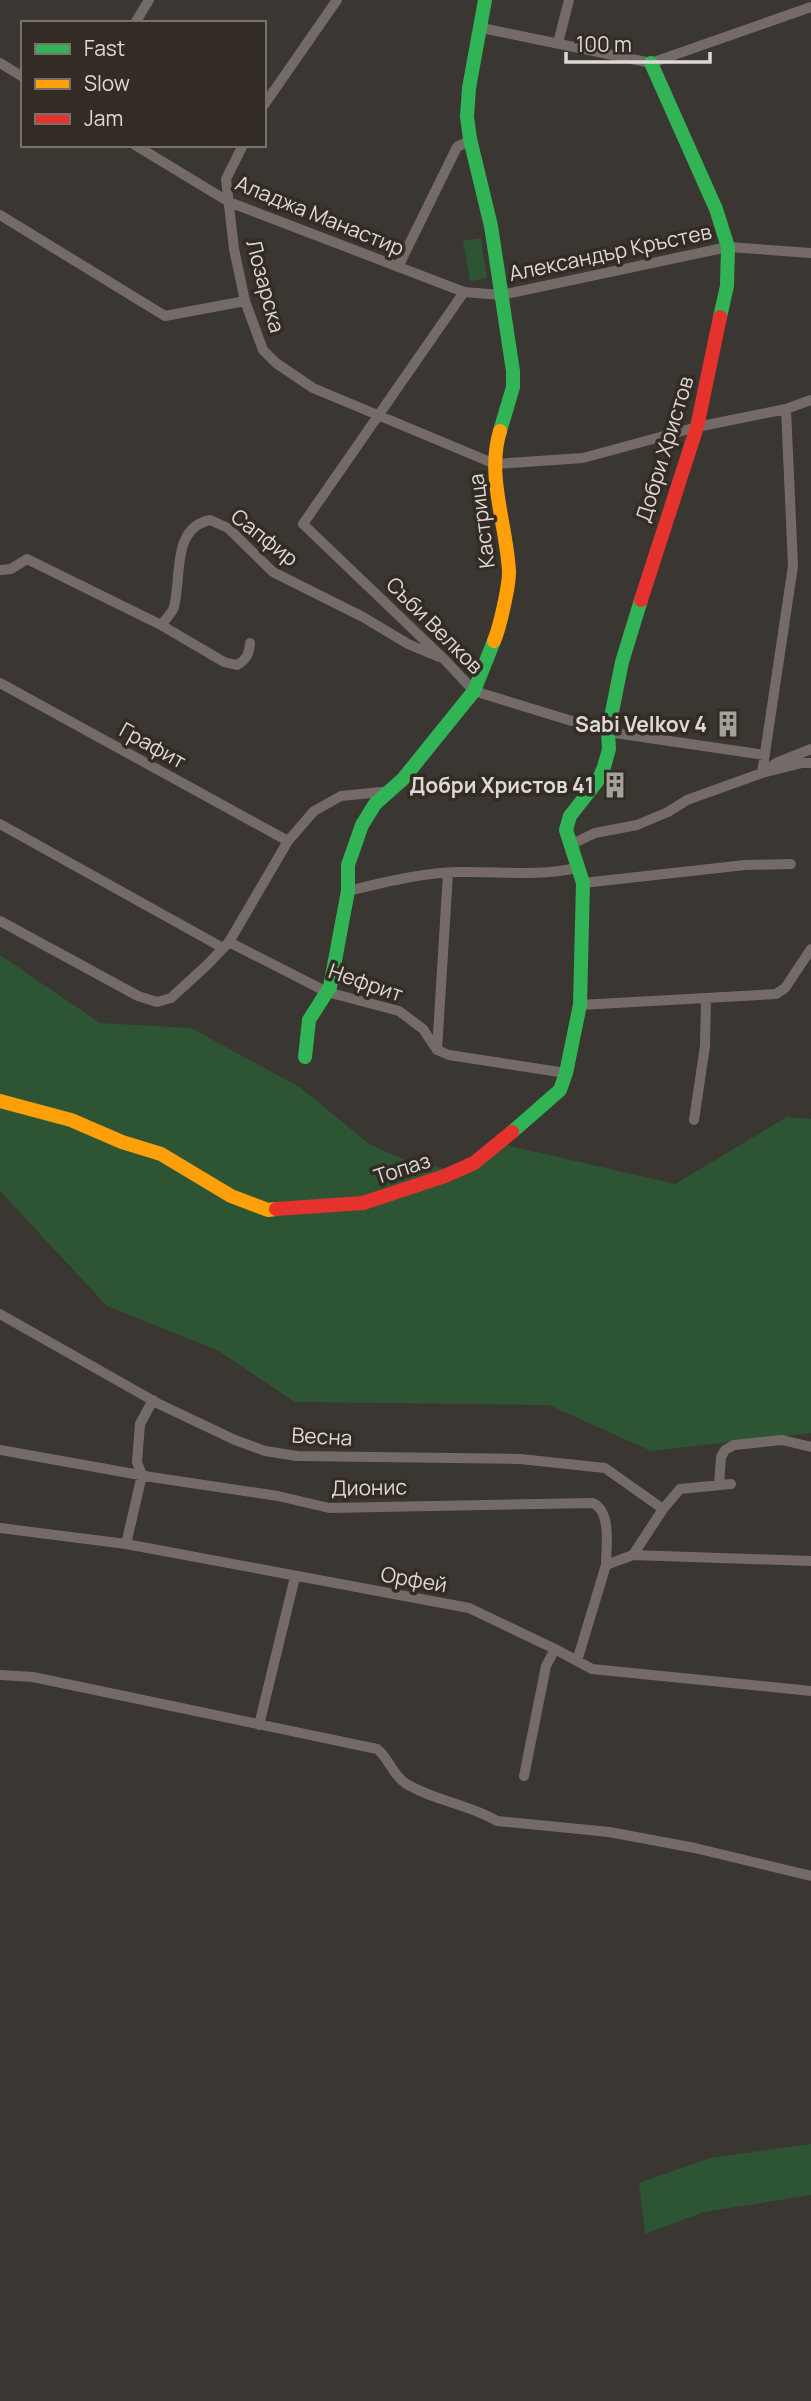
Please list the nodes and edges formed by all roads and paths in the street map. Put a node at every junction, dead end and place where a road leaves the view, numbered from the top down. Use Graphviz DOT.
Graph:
graph roads {
  1 [pos="149,0"];
  2 [pos="337,0"];
  3 [pos="485,0"];
  4 [pos="569,0"];
  5 [pos="809,0"];
  6 [pos="811,8"];
  7 [pos="136,21"];
  8 [pos="482,27"];
  9 [pos="558,43"];
  10 [pos="0,62"];
  11 [pos="651,63"];
  12 [pos="21,76"];
  13 [pos="266,102"];
  14 [pos="470,140"];
  15 [pos="138,147"];
  16 [pos="242,147"];
  17 [pos="229,202"];
  18 [pos="0,215"];
  19 [pos="728,247"];
  20 [pos="811,253"];
  21 [pos="398,267"];
  22 [pos="464,292"];
  23 [pos="501,295"];
  24 [pos="245,300"];
  25 [pos="811,400"];
  26 [pos="786,409"];
  27 [pos="377,415"];
  28 [pos="697,427"];
  29 [pos="495,464"];
  30 [pos="0,570"];
  31 [pos="161,625"];
  32 [pos="250,643"];
  33 [pos="444,659"];
  34 [pos="0,682"];
  35 [pos="474,691"];
  36 [pos="608,732"];
  37 [pos="811,749"];
  38 [pos="765,755"];
  39 [pos="811,763"];
  40 [pos="762,773"];
  41 [pos="391,791"];
  42 [pos="0,824"];
  43 [pos="288,841"];
  44 [pos="572,844"];
  45 [pos="791,864"];
  46 [pos="577,868"];
  47 [pos="448,873"];
  48 [pos="583,883"];
  49 [pos="348,891"];
  50 [pos="0,921"];
  51 [pos="226,945"];
  52 [pos="811,949"];
  53 [pos="327,992"];
  54 [pos="706,998"];
  55 [pos="580,1005"];
  56 [pos="437,1050"];
  57 [pos="305,1057"];
  58 [pos="566,1073"];
  59 [pos="0,1101"];
  60 [pos="694,1120"];
  61 [pos="0,1314"];
  62 [pos="153,1400"];
  63 [pos="811,1447"];
  64 [pos="0,1450"];
  65 [pos="142,1475"];
  66 [pos="663,1509"];
  67 [pos="0,1528"];
  68 [pos="126,1544"];
  69 [pos="633,1555"];
  70 [pos="811,1561"];
  71 [pos="606,1565"];
  72 [pos="295,1577"];
  73 [pos="555,1649"];
  74 [pos="577,1661"];
  75 [pos="0,1675"];
  76 [pos="811,1691"];
  77 [pos="259,1725"];
  78 [pos="524,1776"];
  79 [pos="811,1876"];
  1 -- 7 [label="street"];
  2 -- 13 [label="street"];
  3 -- 8 [label="street, Кастрица"];
  4 -- 9 [label="street"];
  5 -- 6 [label="street"];
  6 -- 11 [label="street"];
  8 -- 9 [label="street"];
  8 -- 14 [label="street, Кастрица"];
  9 -- 11 [label="street"];
  10 -- 12 [label="street"];
  11 -- 19 [label="street, Добри Христов"];
  14 -- 21 [label="street"];
  14 -- 23 [label="street, Кастрица"];
  15 -- 17 [label="street, Аладжа Манастир"];
  16 -- 17 [label="street, Лозарска"];
  17 -- 21 [label="street, Аладжа Манастир"];
  17 -- 24 [label="street, Лозарска"];
  18 -- 24 [label="street"];
  19 -- 20 [label="street, Александър Кръстев"];
  19 -- 23 [label="street, Александър Кръстев"];
  19 -- 28 [label="street, Добри Христов"];
  21 -- 22 [label="street, Аладжа Манастир"];
  22 -- 23 [label="street, Аладжа Манастир"];
  22 -- 27 [label="street"];
  23 -- 29 [label="street, Кастрица"];
  24 -- 27 [label="street, Лозарска"];
  25 -- 26 [label="street"];
  26 -- 28 [label="street"];
  26 -- 38 [label="street"];
  27 -- 29 [label="street, Лозарска"];
  27 -- 33 [label="street, Съби Велков"];
  28 -- 29 [label="street"];
  28 -- 36 [label="street, Добри Христов"];
  29 -- 35 [label="street, Кастрица"];
  30 -- 31 [label="street"];
  31 -- 32 [label="street"];
  31 -- 33 [label="street, Сапфир"];
  33 -- 35 [label="street, Съби Велков"];
  34 -- 43 [label="street, Графит"];
  35 -- 36 [label="street, Съби Велков"];
  35 -- 41 [label="street, Кастрица"];
  36 -- 38 [label="street, Съби Велков"];
  36 -- 44 [label="street, Добри Христов"];
  37 -- 40 [label="street"];
  38 -- 40 [label="street"];
  39 -- 40 [label="street"];
  40 -- 44 [label="street"];
  41 -- 43 [label="street"];
  41 -- 49 [label="street, Кастрица"];
  42 -- 51 [label="street, Нефрит"];
  43 -- 51 [label="street"];
  44 -- 46 [label="street, Топаз"];
  45 -- 48 [label="street"];
  46 -- 47 [label="street"];
  46 -- 48 [label="street, Топаз"];
  47 -- 49 [label="street"];
  47 -- 56 [label="street"];
  48 -- 55 [label="street, Топаз"];
  49 -- 53 [label="street, Кастрица"];
  50 -- 51 [label="street"];
  51 -- 53 [label="street, Нефрит"];
  52 -- 54 [label="street"];
  53 -- 56 [label="street, Нефрит"];
  53 -- 57 [label="street, Кастрица"];
  54 -- 55 [label="street"];
  54 -- 60 [label="street"];
  55 -- 58 [label="street, Топаз"];
  56 -- 58 [label="street"];
  58 -- 59 [label="street, Топаз"];
  61 -- 62 [label="street, Весна"];
  62 -- 65 [label="street"];
  62 -- 66 [label="street, Весна"];
  63 -- 66 [label="street"];
  64 -- 65 [label="street, Дионис"];
  65 -- 68 [label="street"];
  65 -- 71 [label="street, Дионис"];
  66 -- 69 [label="street"];
  67 -- 68 [label="street, Орфей"];
  68 -- 72 [label="street, Орфей"];
  69 -- 70 [label="street"];
  69 -- 71 [label="street"];
  71 -- 74 [label="street"];
  72 -- 73 [label="street, Орфей"];
  72 -- 77 [label="street"];
  73 -- 74 [label="street, Орфей"];
  73 -- 78 [label="street"];
  74 -- 76 [label="street, Орфей"];
  75 -- 77 [label="street"];
  77 -- 79 [label="street"];
}
